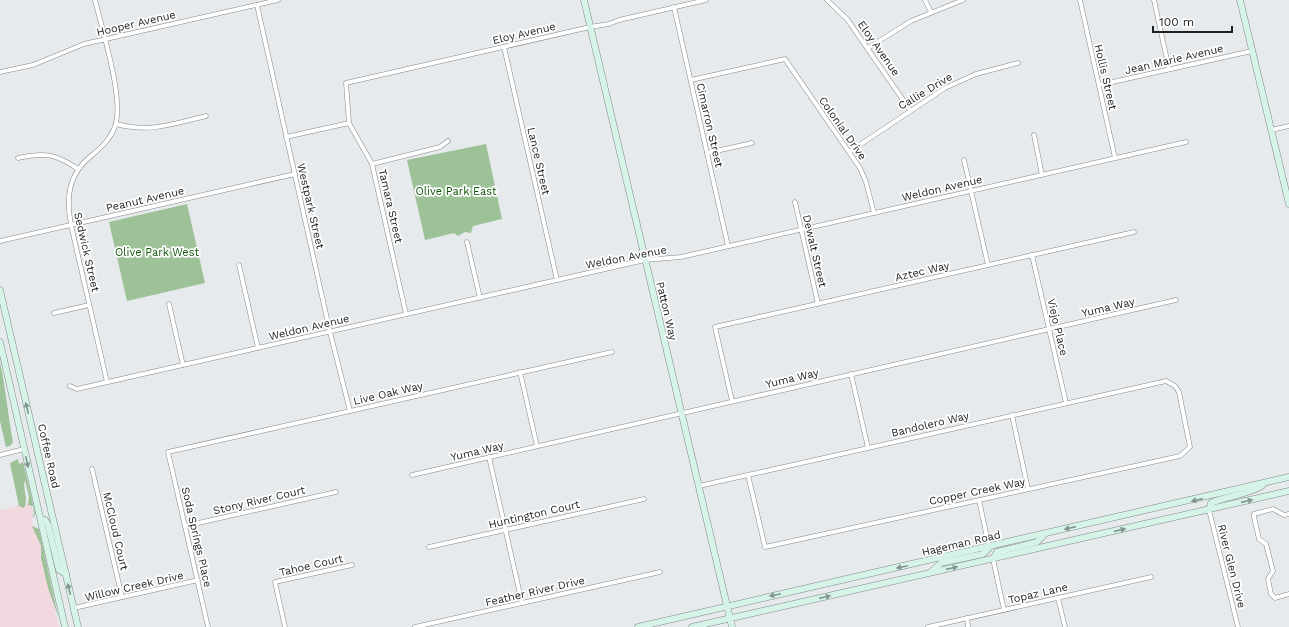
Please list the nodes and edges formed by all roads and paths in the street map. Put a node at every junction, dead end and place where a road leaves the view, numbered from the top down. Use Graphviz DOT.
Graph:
graph roads {
  1 [pos="95,0"];
  2 [pos="278,0"];
  3 [pos="584,0"];
  4 [pos="706,0"];
  5 [pos="827,0"];
  6 [pos="925,0"];
  7 [pos="963,0"];
  8 [pos="1080,0"];
  9 [pos="1154,0"];
  10 [pos="1240,0"];
  11 [pos="257,5"];
  12 [pos="674,7"];
  13 [pos="931,12"];
  14 [pos="590,27"];
  15 [pos="104,40"];
  16 [pos="504,47"];
  17 [pos="868,48"];
  18 [pos="1252,51"];
  19 [pos="1018,63"];
  20 [pos="1170,69"];
  21 [pos="0,72"];
  22 [pos="691,80"];
  23 [pos="346,83"];
  24 [pos="1099,85"];
  25 [pos="910,110"];
  26 [pos="206,116"];
  27 [pos="349,123"];
  28 [pos="116,124"];
  29 [pos="1289,126"];
  30 [pos="1271,130"];
  31 [pos="1034,135"];
  32 [pos="286,137"];
  33 [pos="448,140"];
  34 [pos="1186,142"];
  35 [pos="752,143"];
  36 [pos="849,152"];
  37 [pos="707,153"];
  38 [pos="18,158"];
  39 [pos="1115,158"];
  40 [pos="964,160"];
  41 [pos="372,164"];
  42 [pos="78,169"];
  43 [pos="294,174"];
  44 [pos="1042,175"];
  45 [pos="971,191"];
  46 [pos="795,202"];
  47 [pos="1289,204"];
  48 [pos="874,213"];
  49 [pos="71,225"];
  50 [pos="801,230"];
  51 [pos="1134,232"];
  52 [pos="0,241"];
  53 [pos="467,242"];
  54 [pos="728,246"];
  55 [pos="1032,255"];
  56 [pos="645,260"];
  57 [pos="239,265"];
  58 [pos="988,265"];
  59 [pos="557,280"];
  60 [pos="0,290"];
  61 [pos="480,298"];
  62 [pos="1176,300"];
  63 [pos="169,304"];
  64 [pos="818,304"];
  65 [pos="90,305"];
  66 [pos="54,313"];
  67 [pos="406,314"];
  68 [pos="1049,329"];
  69 [pos="330,332"];
  70 [pos="0,342"];
  71 [pos="258,348"];
  72 [pos="612,352"];
  73 [pos="183,365"];
  74 [pos="520,372"];
  75 [pos="851,374"];
  76 [pos="107,382"];
  77 [pos="70,386"];
  78 [pos="732,401"];
  79 [pos="1066,403"];
  80 [pos="350,411"];
  81 [pos="681,412"];
  82 [pos="1012,415"];
  83 [pos="537,446"];
  84 [pos="1190,447"];
  85 [pos="868,448"];
  86 [pos="24,449"];
  87 [pos="168,452"];
  88 [pos="0,454"];
  89 [pos="489,457"];
  90 [pos="92,469"];
  91 [pos="412,474"];
  92 [pos="748,475"];
  93 [pos="1289,477"];
  94 [pos="1269,482"];
  95 [pos="699,486"];
  96 [pos="1028,489"];
  97 [pos="1289,491"];
  98 [pos="336,492"];
  99 [pos="644,499"];
  100 [pos="979,500"];
  101 [pos="1209,510"];
  102 [pos="1289,514"];
  103 [pos="41,519"];
  104 [pos="185,526"];
  105 [pos="505,530"];
  106 [pos="1045,534"];
  107 [pos="429,547"];
  108 [pos="990,547"];
  109 [pos="993,559"];
  110 [pos="352,565"];
  111 [pos="660,572"];
  112 [pos="930,573"];
  113 [pos="66,574"];
  114 [pos="1151,577"];
  115 [pos="198,580"];
  116 [pos="1289,594"];
  117 [pos="122,597"];
  118 [pos="1058,598"];
  119 [pos="522,603"];
  120 [pos="727,606"];
  121 [pos="74,608"];
  122 [pos="1004,610"];
  123 [pos="730,618"];
  124 [pos="966,618"];
  125 [pos="65,627"];
  126 [pos="78,627"];
  127 [pos="208,627"];
  128 [pos="285,627"];
  129 [pos="415,627"];
  130 [pos="638,627"];
  131 [pos="692,627"];
  132 [pos="732,627"];
  133 [pos="928,627"];
  134 [pos="968,627"];
  135 [pos="1065,627"];
  136 [pos="1238,627"];
  1 -- 15 [label="street, Sedwick Street"];
  2 -- 11 [label="street, Hooper Avenue"];
  3 -- 14 [label="main road, Patton Way"];
  4 -- 12 [label="street, Eloy Avenue"];
  5 -- 17 [label="street, Eloy Avenue"];
  6 -- 13 [label="street"];
  7 -- 13 [label="street"];
  8 -- 24 [label="street, Hollis Street"];
  9 -- 20 [label="street"];
  10 -- 18 [label="main road"];
  11 -- 15 [label="street, Hooper Avenue"];
  11 -- 32 [label="street, Westpark Street"];
  12 -- 14 [label="street, Eloy Avenue"];
  12 -- 22 [label="street, Cimarron Street"];
  13 -- 17 [label="street"];
  14 -- 16 [label="street, Eloy Avenue"];
  14 -- 56 [label="main road, Patton Way"];
  15 -- 21 [label="street, Hooper Avenue"];
  15 -- 28 [label="street, Sedwick Street"];
  16 -- 23 [label="street, Eloy Avenue"];
  16 -- 59 [label="street, Lance Street"];
  17 -- 25 [label="street, Eloy Avenue"];
  18 -- 20 [label="street, Jean Marie Avenue"];
  18 -- 30 [label="main road"];
  19 -- 25 [label="street, Callie Drive"];
  20 -- 24 [label="street, Jean Marie Avenue"];
  22 -- 36 [label="street, Colonial Drive"];
  22 -- 37 [label="street, Cimarron Street"];
  23 -- 27 [label="street, Tamara Street"];
  24 -- 39 [label="street, Hollis Street"];
  25 -- 36 [label="street, Callie Drive"];
  26 -- 28 [label="street"];
  27 -- 32 [label="street"];
  27 -- 41 [label="street, Tamara Street"];
  28 -- 42 [label="street, Sedwick Street"];
  29 -- 30 [label="street"];
  30 -- 47 [label="main road"];
  31 -- 44 [label="street"];
  32 -- 43 [label="street, Westpark Street"];
  33 -- 41 [label="street"];
  34 -- 39 [label="street, Weldon Avenue"];
  35 -- 37 [label="street"];
  36 -- 48 [label="street, Colonial Drive"];
  37 -- 54 [label="street, Cimarron Street"];
  38 -- 42 [label="street"];
  39 -- 44 [label="street, Weldon Avenue"];
  40 -- 45 [label="street"];
  41 -- 67 [label="street, Tamara Street"];
  42 -- 49 [label="street, Sedwick Street"];
  43 -- 49 [label="street, Peanut Avenue"];
  43 -- 69 [label="street, Westpark Street"];
  44 -- 45 [label="street, Weldon Avenue"];
  45 -- 48 [label="street, Weldon Avenue"];
  45 -- 58 [label="street"];
  46 -- 50 [label="street, Dewalt Street"];
  48 -- 50 [label="street, Weldon Avenue"];
  49 -- 52 [label="street, Peanut Avenue"];
  49 -- 65 [label="street, Sedwick Street"];
  50 -- 54 [label="street, Weldon Avenue"];
  50 -- 64 [label="street, Dewalt Street"];
  51 -- 55 [label="street, Aztec Way"];
  53 -- 61 [label="street"];
  54 -- 56 [label="street, Weldon Avenue"];
  55 -- 58 [label="street, Aztec Way"];
  55 -- 68 [label="street, Viejo Place"];
  56 -- 59 [label="street, Weldon Avenue"];
  56 -- 81 [label="main road, Patton Way"];
  57 -- 71 [label="street"];
  58 -- 64 [label="street, Aztec Way"];
  59 -- 61 [label="street, Weldon Avenue"];
  113 -- 60 [label="main road, Coffee Road, one-way"];
  61 -- 67 [label="street, Weldon Avenue"];
  62 -- 68 [label="street, Yuma Way"];
  63 -- 73 [label="street"];
  64 -- 78 [label="street, Aztec Way"];
  65 -- 66 [label="street"];
  65 -- 76 [label="street, Sedwick Street"];
  67 -- 69 [label="street, Weldon Avenue"];
  68 -- 75 [label="street, Yuma Way"];
  68 -- 79 [label="street, Viejo Place"];
  69 -- 71 [label="street, Weldon Avenue"];
  69 -- 80 [label="street, Westpark Street"];
  70 -- 86 [label="main road, Coffee Road"];
  71 -- 73 [label="street, Weldon Avenue"];
  72 -- 74 [label="street, Live Oak Way"];
  73 -- 76 [label="street, Weldon Avenue"];
  74 -- 80 [label="street, Live Oak Way"];
  74 -- 83 [label="street"];
  75 -- 78 [label="street, Yuma Way"];
  75 -- 85 [label="street"];
  76 -- 77 [label="street, Weldon Avenue"];
  78 -- 81 [label="street, Yuma Way"];
  79 -- 82 [label="street, Bandolero Way"];
  79 -- 84 [label="street, Bandolero Way"];
  80 -- 87 [label="street, Live Oak Way"];
  81 -- 83 [label="street, Yuma Way"];
  81 -- 95 [label="main road, Patton Way"];
  82 -- 85 [label="street, Bandolero Way"];
  82 -- 96 [label="street"];
  83 -- 89 [label="street, Yuma Way"];
  84 -- 96 [label="street, Copper Creek Way"];
  85 -- 92 [label="street, Bandolero Way"];
  86 -- 88 [label="street"];
  86 -- 103 [label="main road, Coffee Road, one-way"];
  87 -- 104 [label="street, Soda Springs Place"];
  89 -- 91 [label="street, Yuma Way"];
  89 -- 105 [label="street"];
  90 -- 117 [label="street, McCloud Court"];
  92 -- 95 [label="street, Bandolero Way"];
  92 -- 100 [label="street, Copper Creek Way"];
  93 -- 94 [label="main road, Hageman Road"];
  94 -- 101 [label="main road"];
  94 -- 106 [label="main road, Hageman Road, one-way"];
  95 -- 120 [label="main road, Patton Way"];
  96 -- 100 [label="street, Copper Creek Way"];
  101 -- 97 [label="main road, Hageman Road, one-way"];
  98 -- 104 [label="street, Stony River Court"];
  99 -- 105 [label="street, Huntington Court"];
  100 -- 108 [label="street"];
  109 -- 101 [label="main road, Hageman Road, one-way"];
  101 -- 136 [label="street, River Glen Drive"];
  102 -- 116 [label="street"];
  103 -- 113 [label="main road"];
  103 -- 125 [label="main road, Coffee Road"];
  104 -- 115 [label="street, Soda Springs Place"];
  105 -- 107 [label="street, Huntington Court"];
  105 -- 119 [label="street"];
  106 -- 108 [label="main road, Hageman Road"];
  106 -- 109 [label="main road"];
  108 -- 112 [label="main road"];
  108 -- 120 [label="main road, Hageman Road, one-way"];
  112 -- 109 [label="main road, Hageman Road, one-way"];
  109 -- 122 [label="street"];
  110 -- 128 [label="street, Tahoe Court"];
  111 -- 119 [label="street, Feather River Drive"];
  123 -- 112 [label="main road, Hageman Road, one-way"];
  121 -- 113 [label="main road, Coffee Road, one-way"];
  114 -- 118 [label="street, Topaz Lane"];
  115 -- 117 [label="street, Willow Creek Drive"];
  115 -- 127 [label="street, Soda Springs Place"];
  117 -- 121 [label="street, Willow Creek Drive"];
  118 -- 122 [label="street, Topaz Lane"];
  118 -- 135 [label="street"];
  119 -- 129 [label="street, Feather River Drive"];
  120 -- 123 [label="main road, Patton Way"];
  120 -- 130 [label="main road, Hageman Road"];
  121 -- 126 [label="main road, Coffee Road"];
  122 -- 124 [label="street, Topaz Lane"];
  123 -- 131 [label="main road, Hageman Road"];
  123 -- 132 [label="main road, Patton Way"];
  124 -- 133 [label="street, Topaz Lane"];
  124 -- 134 [label="street"];
}
